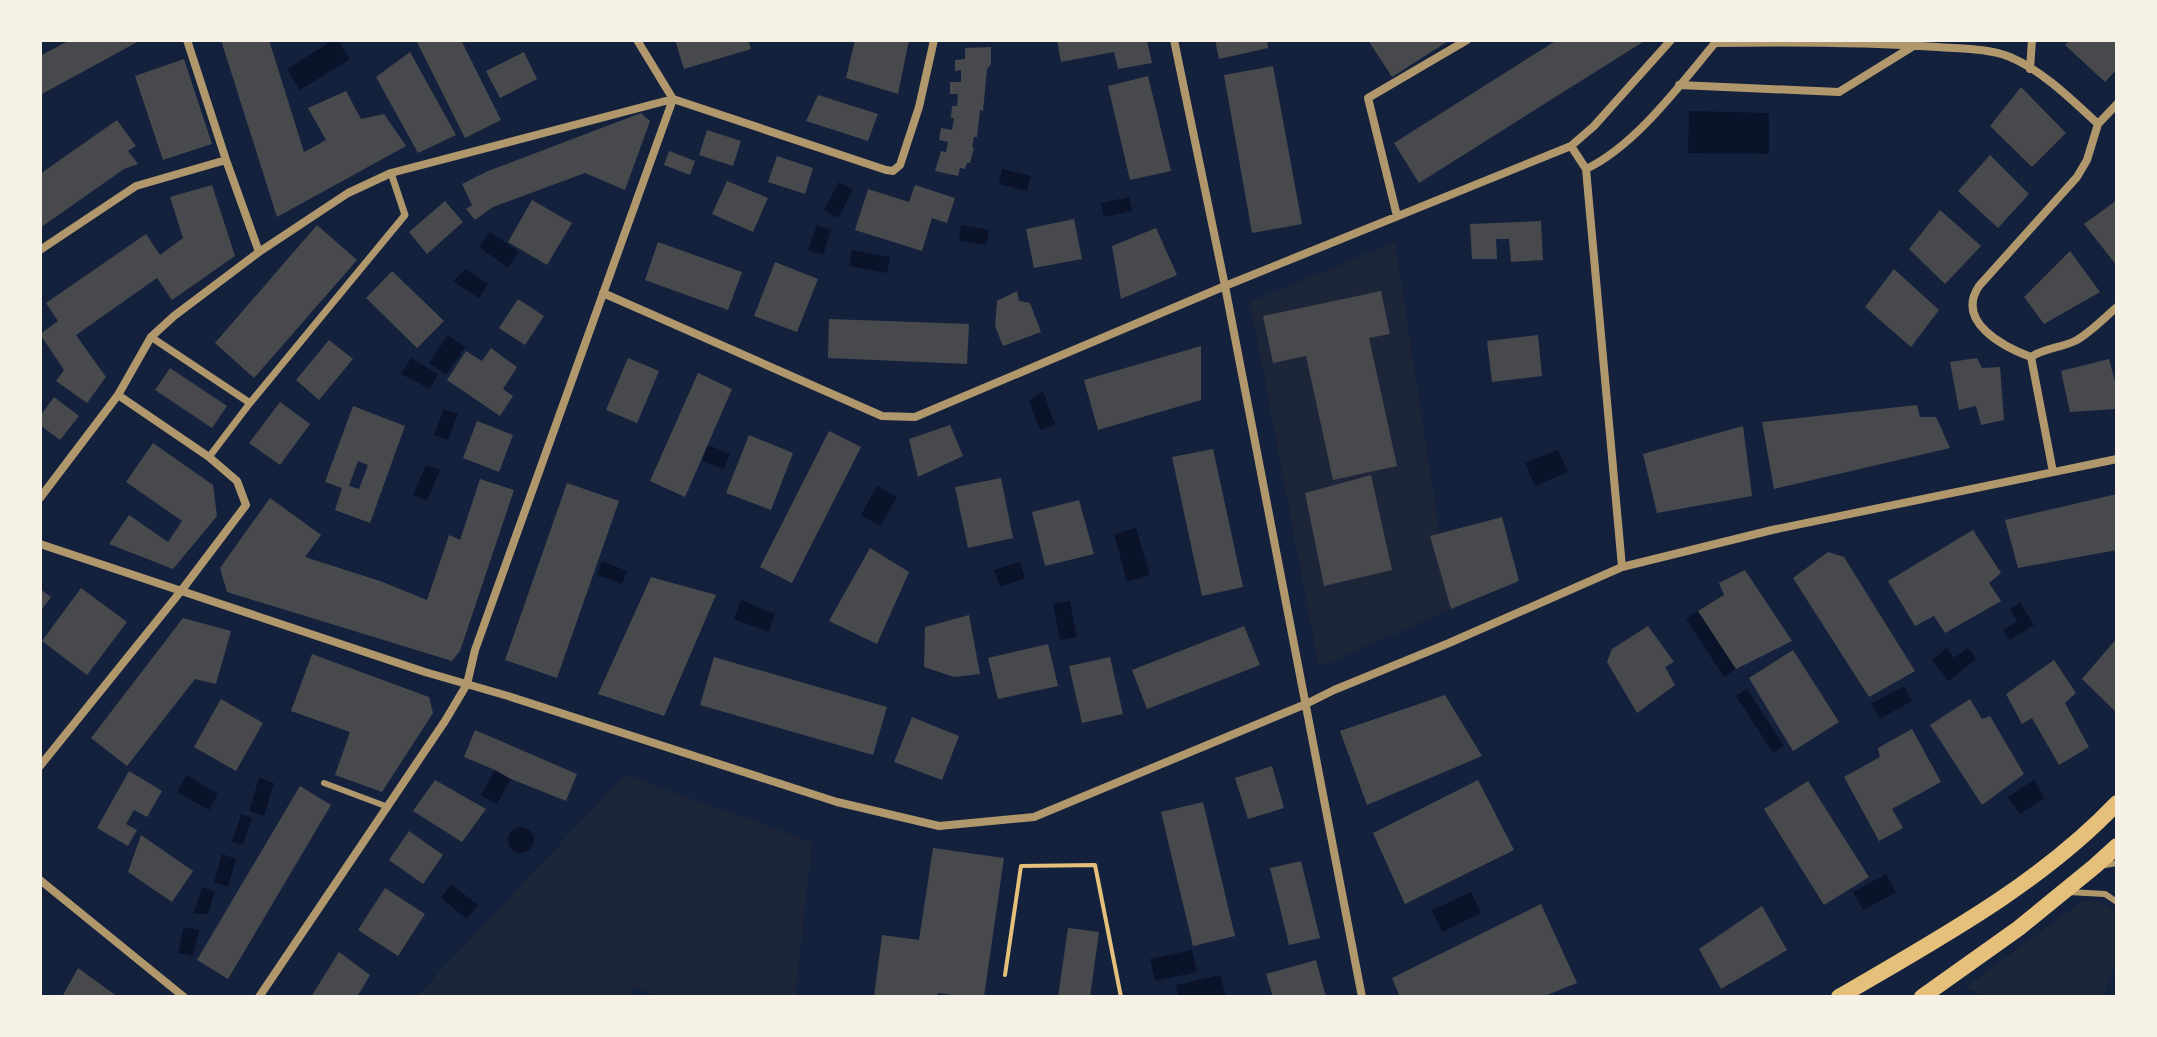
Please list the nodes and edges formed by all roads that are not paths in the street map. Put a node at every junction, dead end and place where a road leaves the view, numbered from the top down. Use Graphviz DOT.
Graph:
graph roads {
  1 [pos="187,40"];
  2 [pos="637,40"];
  3 [pos="934,40"];
  4 [pos="1174,40"];
  5 [pos="1467,40"];
  6 [pos="1671,40"];
  7 [pos="2032,40"];
  8 [pos="1794,41"];
  9 [pos="1915,43"];
  10 [pos="2030,69"];
  11 [pos="1679,85"];
  12 [pos="673,99"];
  13 [pos="2117,104"];
  14 [pos="2098,124"];
  15 [pos="1571,146"];
  16 [pos="226,160"];
  17 [pos="1586,169"];
  18 [pos="391,173"];
  19 [pos="1397,216"];
  20 [pos="40,250"];
  21 [pos="259,252"];
  22 [pos="1225,286"];
  23 [pos="603,293"];
  24 [pos="2117,307"];
  25 [pos="151,337"];
  26 [pos="2031,357"];
  27 [pos="118,395"];
  28 [pos="250,403"];
  29 [pos="209,457"];
  30 [pos="2117,459"];
  31 [pos="2053,472"];
  32 [pos="40,498"];
  33 [pos="40,544"];
  34 [pos="1622,567"];
  35 [pos="181,591"];
  36 [pos="467,684"];
  37 [pos="1306,704"];
  38 [pos="40,766"];
  39 [pos="324,783"];
  40 [pos="2117,803"];
  41 [pos="388,807"];
  42 [pos="2117,846"];
  43 [pos="2117,863"];
  44 [pos="2095,866"];
  45 [pos="40,880"];
  46 [pos="2064,892"];
  47 [pos="2117,902"];
  48 [pos="184,997"];
  49 [pos="259,997"];
  50 [pos="1362,997"];
  51 [pos="1839,997"];
  52 [pos="1922,997"];
  1 -- 16 [label="street"];
  2 -- 12 [label="street"];
  3 -- 12 [label="street"];
  4 -- 22 [label="street"];
  5 -- 19 [label="street"];
  6 -- 15 [label="street"];
  7 -- 10 [label="street"];
  8 -- 9 [label="street"];
  8 -- 11 [label="street"];
  9 -- 10 [label="street"];
  9 -- 11 [label="street"];
  10 -- 14 [label="street"];
  11 -- 17 [label="street"];
  12 -- 18 [label="street"];
  12 -- 23 [label="street"];
  13 -- 14 [label="street"];
  14 -- 26 [label="street"];
  15 -- 17 [label="street"];
  15 -- 19 [label="street"];
  16 -- 20 [label="street"];
  16 -- 21 [label="street"];
  17 -- 34 [label="street"];
  18 -- 21 [label="street"];
  18 -- 28 [label="street"];
  19 -- 22 [label="street"];
  21 -- 25 [label="street"];
  22 -- 23 [label="street"];
  22 -- 37 [label="street"];
  23 -- 36 [label="street"];
  24 -- 26 [label="street"];
  25 -- 27 [label="street"];
  25 -- 28 [label="street"];
  26 -- 31 [label="street"];
  27 -- 29 [label="street"];
  27 -- 32 [label="street"];
  28 -- 29 [label="street"];
  29 -- 35 [label="street"];
  30 -- 31 [label="street"];
  31 -- 34 [label="street"];
  33 -- 35 [label="street"];
  34 -- 37 [label="street"];
  35 -- 36 [label="street"];
  35 -- 38 [label="street"];
  36 -- 37 [label="street"];
  36 -- 41 [label="street"];
  37 -- 50 [label="street"];
  39 -- 41 [label="lane"];
  40 -- 51 [label="main road"];
  41 -- 49 [label="street"];
  42 -- 44 [label="main road"];
  43 -- 44 [label="lane"];
  44 -- 46 [label="main road"];
  45 -- 48 [label="street"];
  46 -- 47 [label="lane"];
  46 -- 52 [label="main road"];
}
